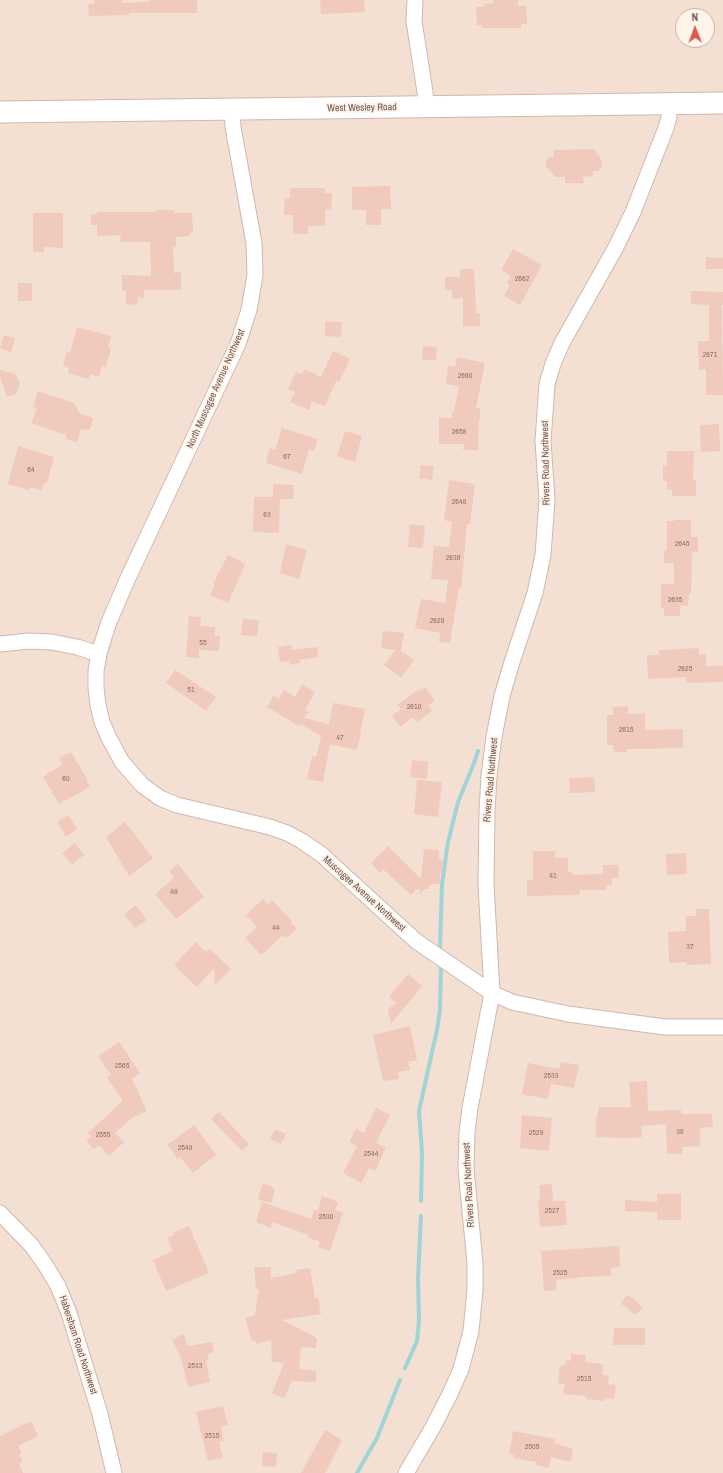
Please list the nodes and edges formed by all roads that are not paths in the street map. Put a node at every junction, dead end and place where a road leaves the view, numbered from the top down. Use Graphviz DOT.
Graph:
graph roads {
  1 [pos="415,0"];
  2 [pos="723,103"];
  3 [pos="670,104"];
  4 [pos="426,107"];
  5 [pos="232,109"];
  6 [pos="0,112"];
  7 [pos="0,644"];
  8 [pos="99,654"];
  9 [pos="492,993"];
  10 [pos="723,1027"];
  11 [pos="0,1213"];
  12 [pos="114,1473"];
  13 [pos="406,1473"];
  1 -- 4 [label="street"];
  2 -- 3 [label="street, West Wesley Road"];
  3 -- 4 [label="street, West Wesley Road"];
  3 -- 9 [label="street, Rivers Road Northwest"];
  4 -- 5 [label="street, West Wesley Road"];
  5 -- 6 [label="street, West Wesley Road"];
  5 -- 8 [label="street, North Muscogee Avenue Northwest"];
  7 -- 8 [label="street"];
  8 -- 9 [label="street, Muscogee Avenue Northwest"];
  9 -- 10 [label="street, Muscogee Avenue Northwest"];
  9 -- 13 [label="street, Rivers Road Northwest"];
  11 -- 12 [label="street, Habersham Road Northwest"];
}
